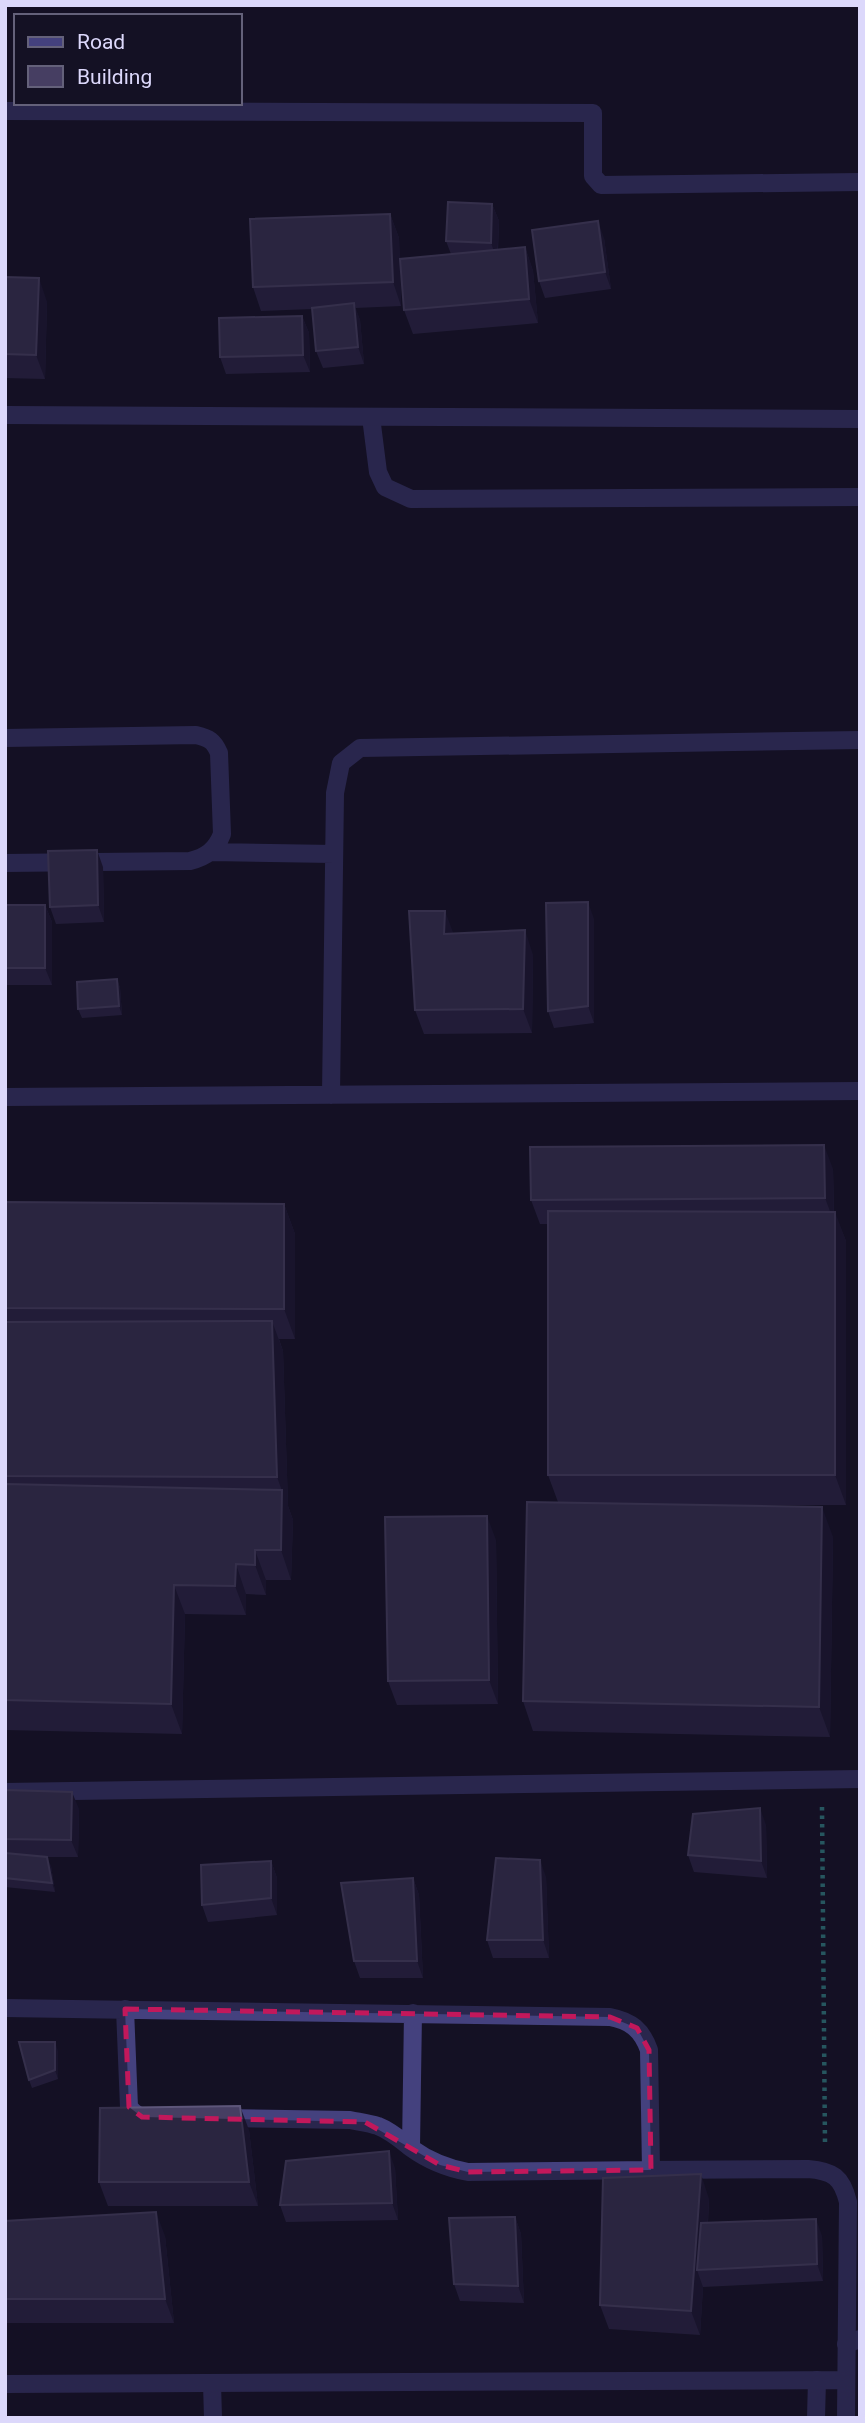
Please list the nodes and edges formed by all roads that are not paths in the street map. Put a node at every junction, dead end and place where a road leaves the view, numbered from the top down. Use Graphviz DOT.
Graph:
graph roads {
  1 [pos="5,111"];
  2 [pos="860,182"];
  3 [pos="5,415"];
  4 [pos="371,416"];
  5 [pos="860,419"];
  6 [pos="860,497"];
  7 [pos="5,738"];
  8 [pos="860,740"];
  9 [pos="211,852"];
  10 [pos="334,853"];
  11 [pos="5,863"];
  12 [pos="860,1091"];
  13 [pos="331,1094"];
  14 [pos="5,1097"];
  15 [pos="860,1779"];
  16 [pos="5,1792"];
  17 [pos="5,2008"];
  18 [pos="125,2009"];
  19 [pos="413,2013"];
  20 [pos="170,2117"];
  21 [pos="211,2118"];
  22 [pos="411,2147"];
  23 [pos="651,2170"];
  24 [pos="853,2342"];
  25 [pos="817,2380"];
  26 [pos="845,2380"];
  27 [pos="212,2383"];
  28 [pos="5,2384"];
  29 [pos="213,2418"];
  30 [pos="816,2418"];
  31 [pos="846,2418"];
  1 -- 2 [label="street"];
  3 -- 4 [label="street"];
  4 -- 5 [label="street"];
  4 -- 6 [label="street"];
  7 -- 9 [label="street"];
  8 -- 10 [label="street"];
  9 -- 10 [label="street"];
  9 -- 11 [label="street"];
  10 -- 13 [label="street"];
  12 -- 13 [label="street"];
  13 -- 14 [label="street"];
  15 -- 16 [label="street"];
  17 -- 18 [label="street"];
  18 -- 19 [label="street"];
  18 -- 20 [label="street"];
  19 -- 22 [label="street"];
  19 -- 23 [label="street"];
  21 -- 22 [label="street"];
  22 -- 23 [label="street"];
  23 -- 24 [label="street"];
  24 -- 26 [label="street"];
  25 -- 26 [label="street"];
  25 -- 27 [label="street"];
  25 -- 30 [label="street"];
  26 -- 31 [label="street"];
  27 -- 28 [label="street"];
  27 -- 29 [label="street"];
}
